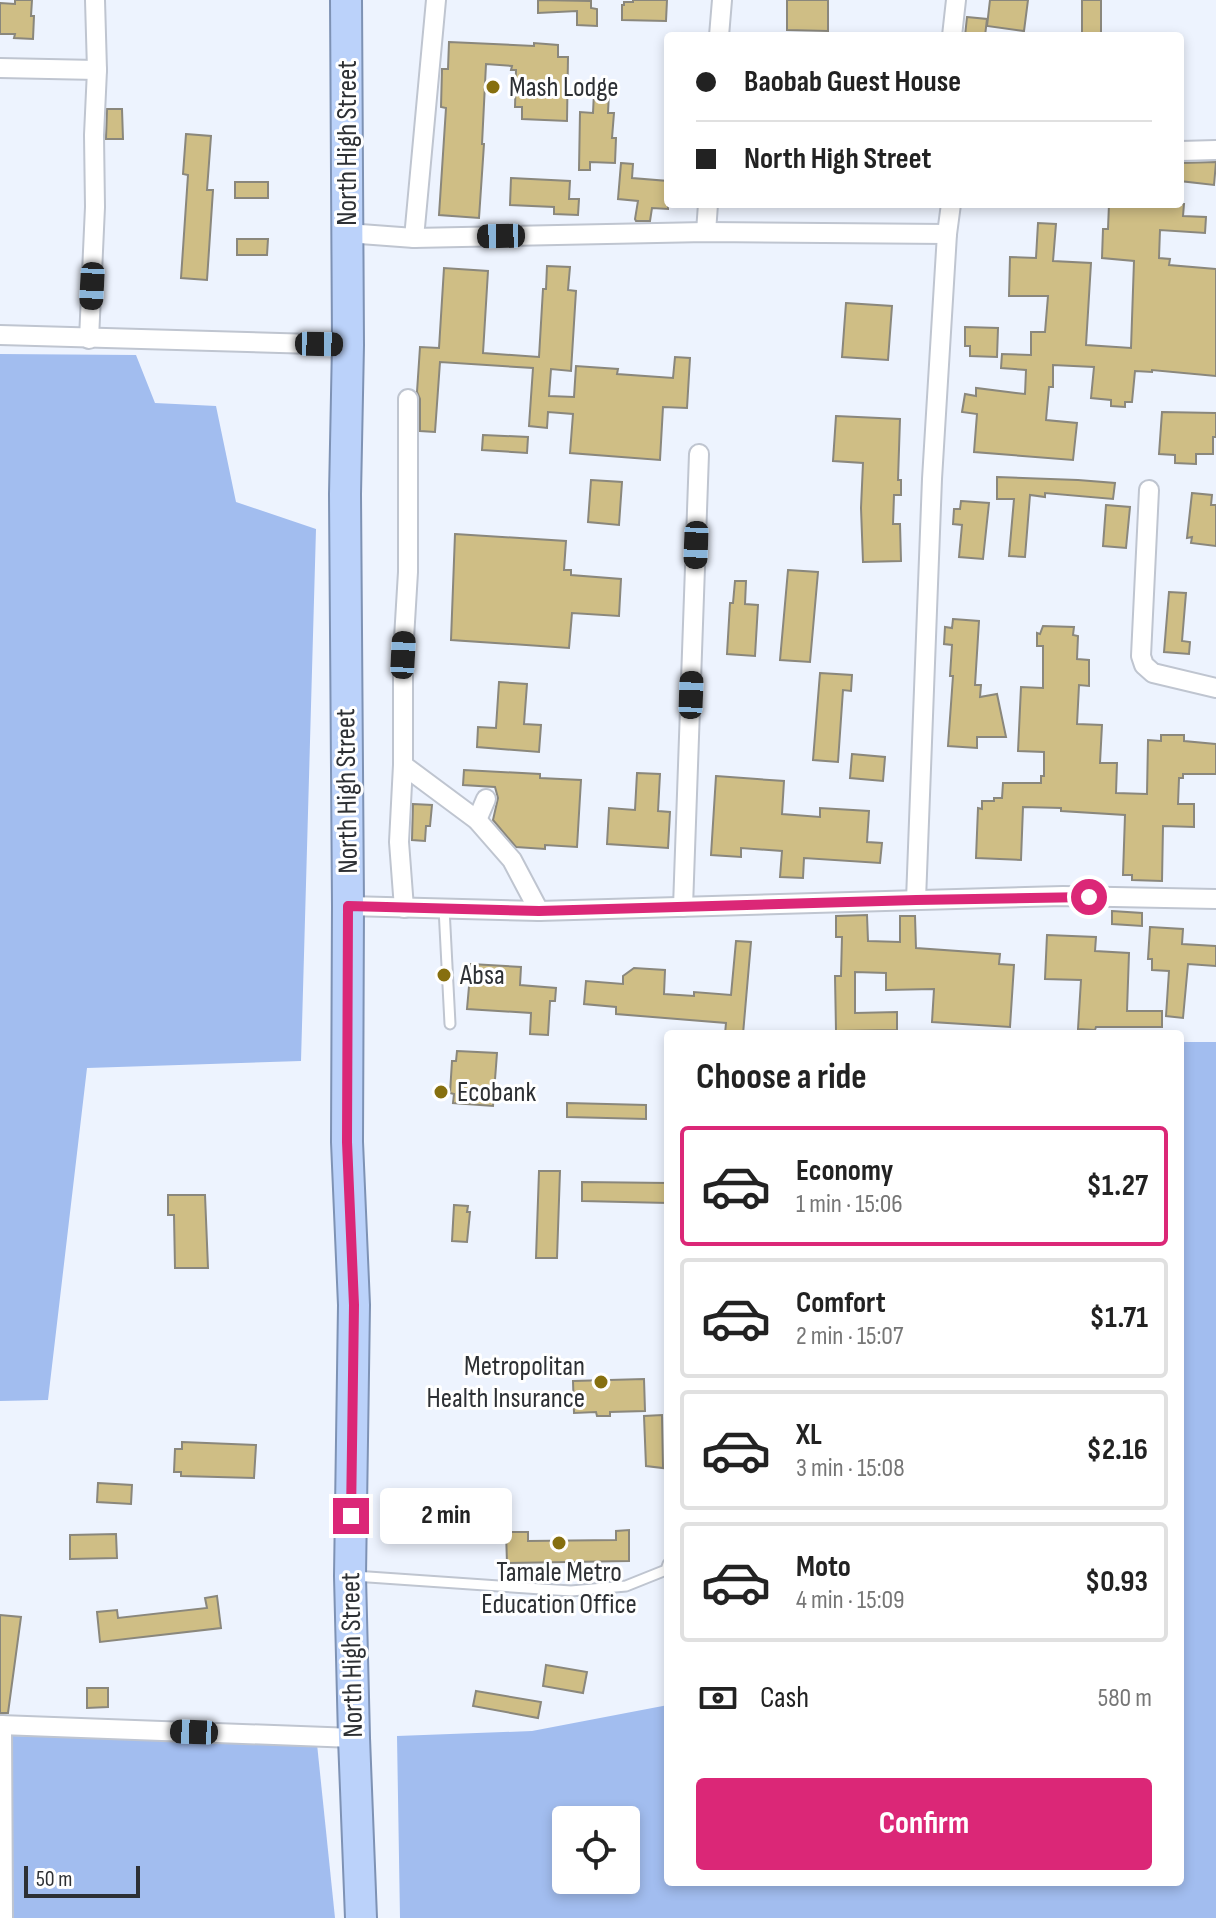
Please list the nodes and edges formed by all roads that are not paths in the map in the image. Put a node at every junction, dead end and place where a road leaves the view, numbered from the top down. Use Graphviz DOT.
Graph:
graph roads {
  1 [pos="95,0"];
  2 [pos="346,0"];
  3 [pos="436,0"];
  4 [pos="722,0"];
  5 [pos="956,0"];
  6 [pos="719,32"];
  7 [pos="952,32"];
  8 [pos="0,68"];
  9 [pos="97,70"];
  10 [pos="1216,150"];
  11 [pos="1184,151"];
  12 [pos="708,208"];
  13 [pos="950,208"];
  14 [pos="706,232"];
  15 [pos="347,233"];
  16 [pos="947,234"];
  17 [pos="414,238"];
  18 [pos="0,335"];
  19 [pos="89,339"];
  20 [pos="348,345"];
  21 [pos="408,399"];
  22 [pos="699,454"];
  23 [pos="1149,490"];
  24 [pos="1216,688"];
  25 [pos="403,765"];
  26 [pos="486,799"];
  27 [pos="477,820"];
  28 [pos="1216,899"];
  29 [pos="916,900"];
  30 [pos="348,906"];
  31 [pos="683,907"];
  32 [pos="404,908"];
  33 [pos="444,908"];
  34 [pos="539,911"];
  35 [pos="450,1024"];
  36 [pos="664,1571"];
  37 [pos="350,1576"];
  38 [pos="1,1725"];
  39 [pos="354,1738"];
  40 [pos="3,1918"];
  41 [pos="361,1918"];
  1 -- 9 [label="street"];
  2 -- 15 [label="highway, North High Street"];
  3 -- 17 [label="street"];
  4 -- 6 [label="street"];
  5 -- 7 [label="street"];
  8 -- 9 [label="street"];
  9 -- 19 [label="street"];
  10 -- 11 [label="street"];
  12 -- 14 [label="street"];
  13 -- 16 [label="street"];
  14 -- 16 [label="street"];
  14 -- 17 [label="street"];
  15 -- 17 [label="street"];
  15 -- 20 [label="highway, North High Street"];
  16 -- 29 [label="street"];
  18 -- 19 [label="street"];
  19 -- 20 [label="street"];
  20 -- 30 [label="highway, North High Street"];
  21 -- 25 [label="street"];
  22 -- 31 [label="street"];
  23 -- 24 [label="street"];
  25 -- 27 [label="street"];
  25 -- 32 [label="street"];
  26 -- 27 [label="street"];
  27 -- 34 [label="street"];
  28 -- 29 [label="street"];
  29 -- 31 [label="street"];
  30 -- 32 [label="street"];
  30 -- 37 [label="highway, North High Street"];
  31 -- 34 [label="street"];
  32 -- 33 [label="street"];
  33 -- 34 [label="street"];
  33 -- 35 [label="lane"];
  36 -- 37 [label="lane"];
  37 -- 39 [label="highway, North High Street"];
  38 -- 39 [label="street"];
  38 -- 40 [label="street"];
  39 -- 41 [label="highway, North High Street"];
}
